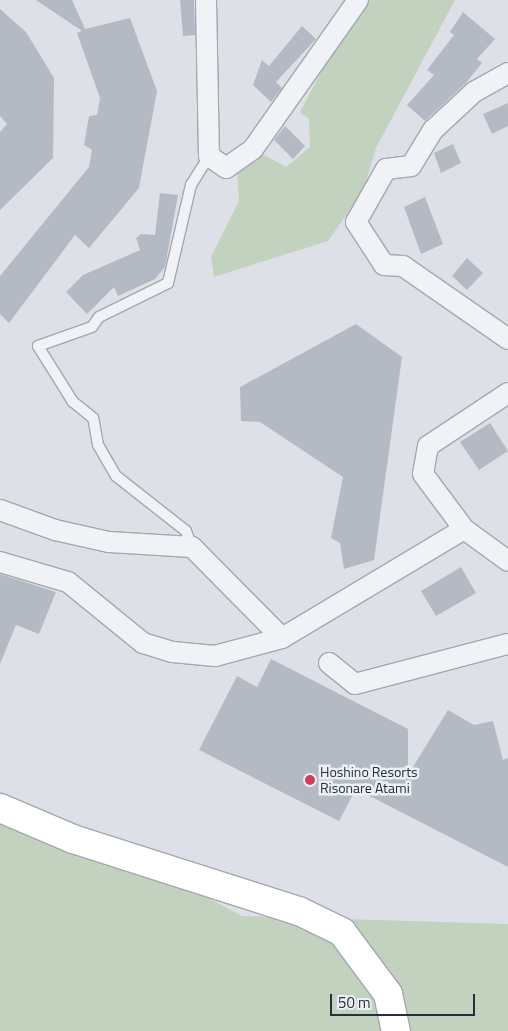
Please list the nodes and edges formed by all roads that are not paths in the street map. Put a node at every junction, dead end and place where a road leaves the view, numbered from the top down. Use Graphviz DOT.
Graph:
graph roads {
  1 [pos="206,0"];
  2 [pos="358,0"];
  3 [pos="508,73"];
  4 [pos="209,156"];
  5 [pos="508,338"];
  6 [pos="508,393"];
  7 [pos="0,510"];
  8 [pos="464,529"];
  9 [pos="192,547"];
  10 [pos="508,561"];
  11 [pos="0,562"];
  12 [pos="282,638"];
  13 [pos="508,644"];
  14 [pos="329,663"];
  15 [pos="0,808"];
  16 [pos="396,1031"];
  1 -- 4 [label="street"];
  2 -- 4 [label="street"];
  3 -- 5 [label="street"];
  4 -- 9 [label="lane"];
  6 -- 8 [label="street"];
  7 -- 9 [label="street"];
  8 -- 10 [label="street"];
  8 -- 12 [label="street"];
  9 -- 12 [label="street"];
  11 -- 12 [label="street"];
  13 -- 14 [label="street"];
  15 -- 16 [label="street"];
}
